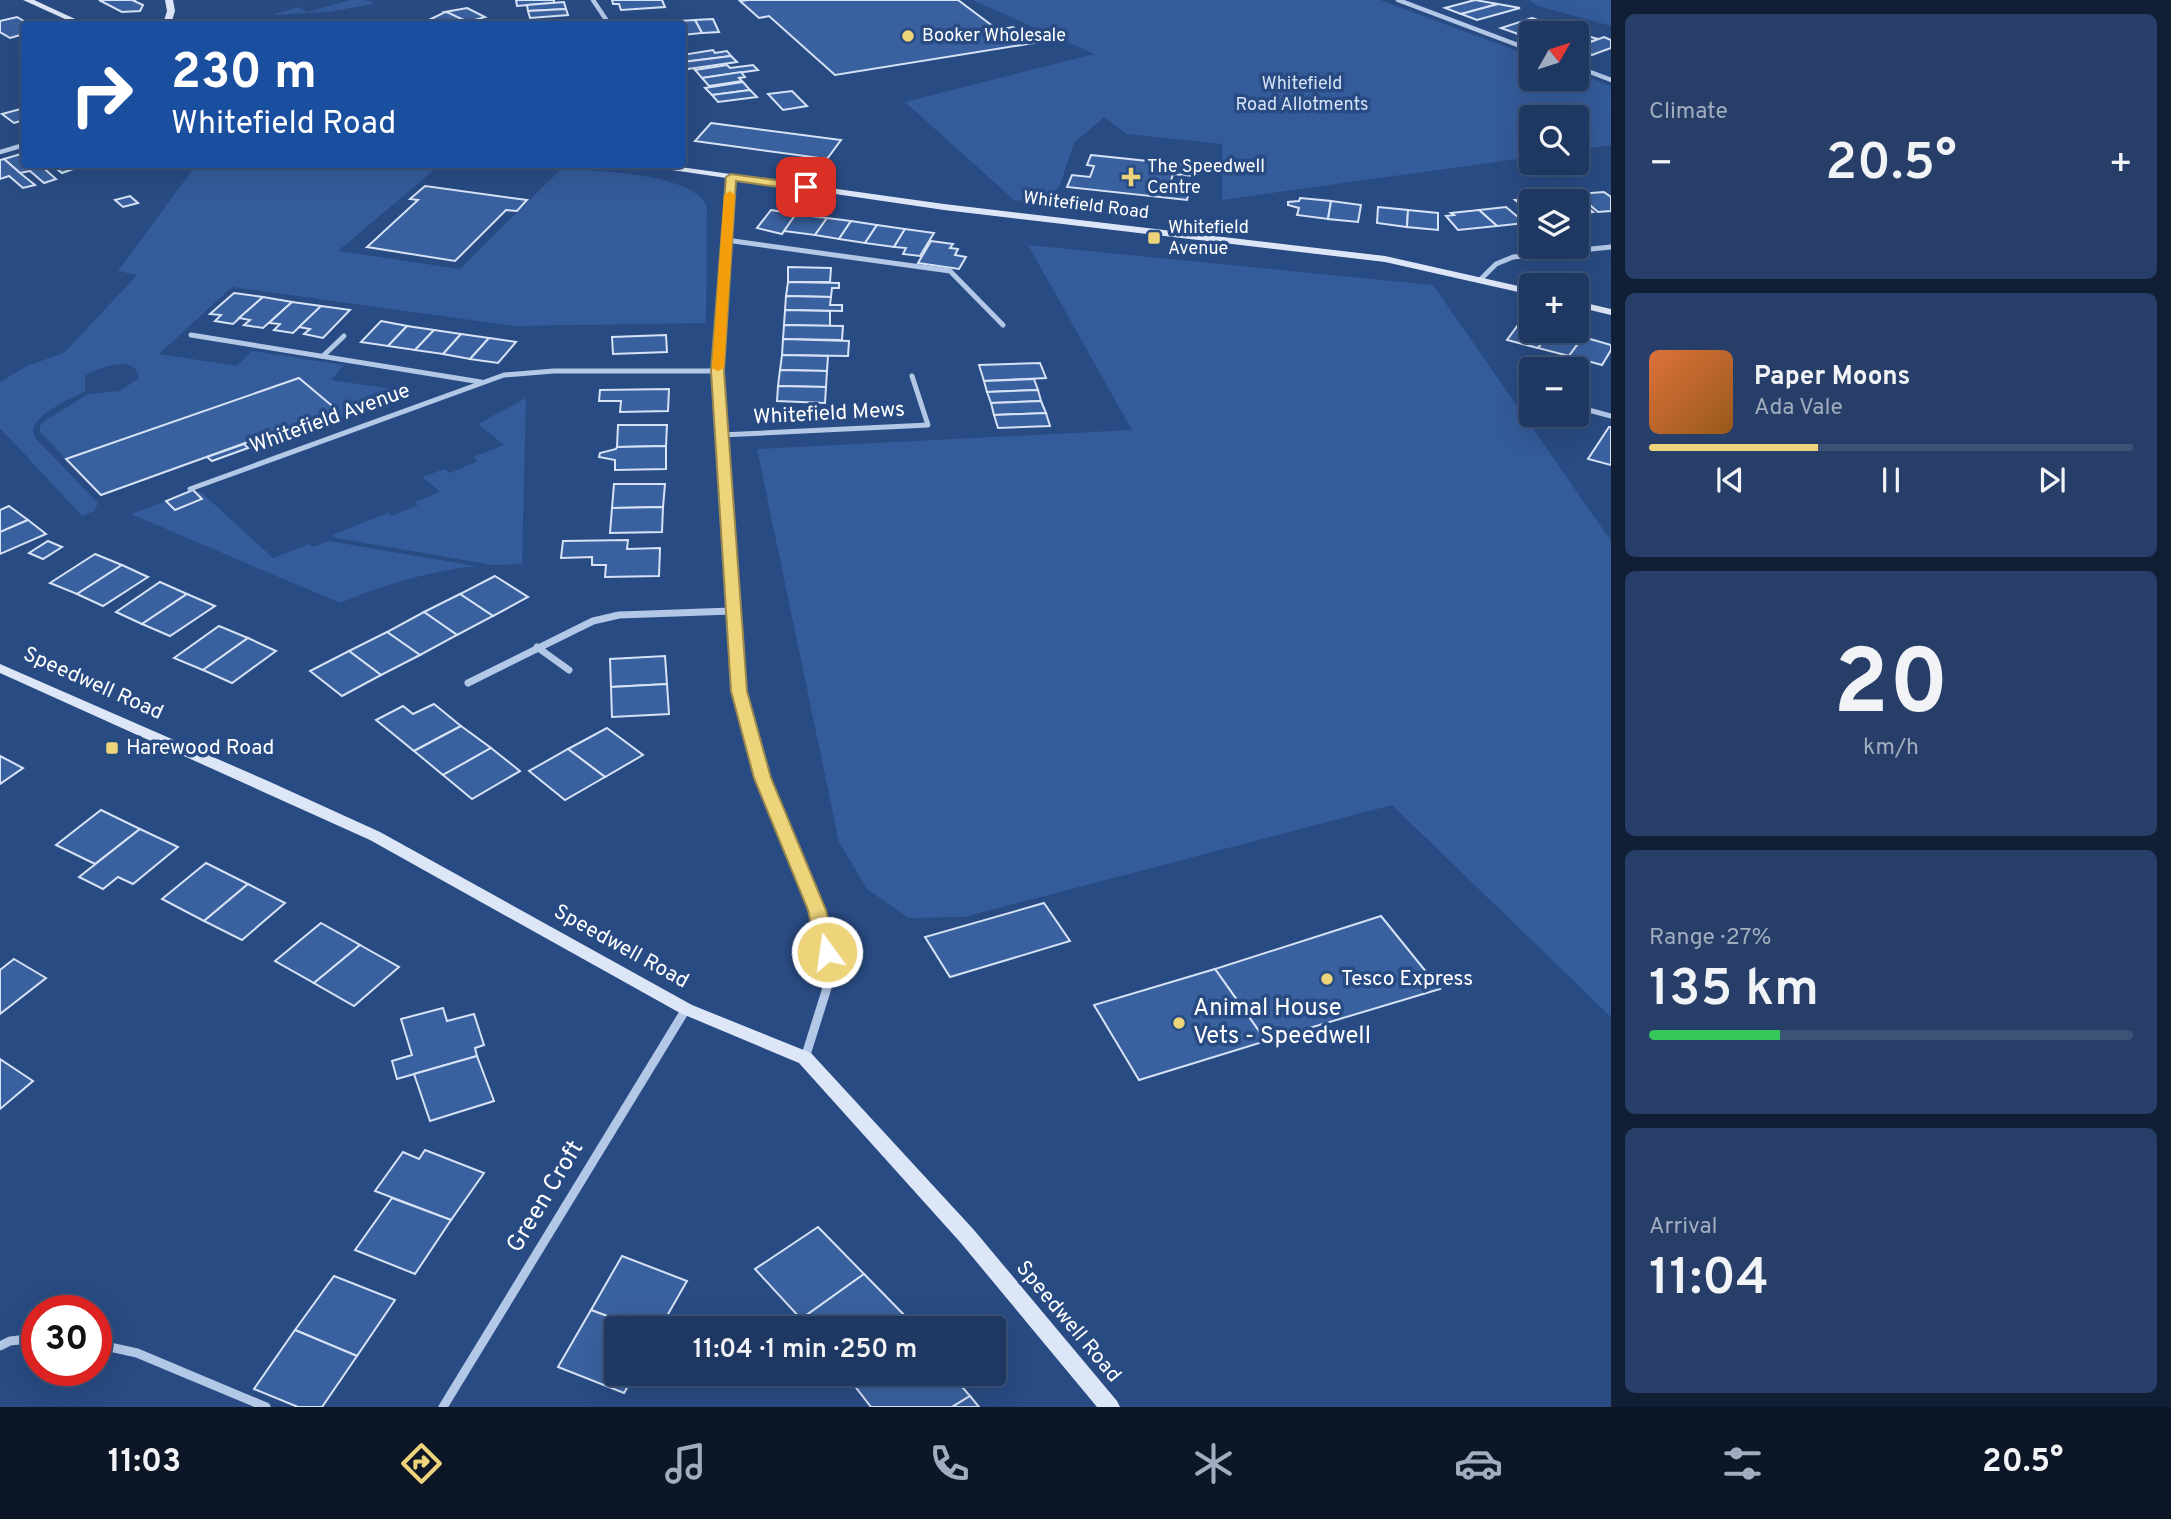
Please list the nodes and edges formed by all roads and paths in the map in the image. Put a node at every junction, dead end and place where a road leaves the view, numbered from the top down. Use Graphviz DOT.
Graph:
graph roads {
  1 [pos="27,0"];
  2 [pos="169,0"];
  3 [pos="593,0"];
  4 [pos="1398,0"];
  5 [pos="75,21"];
  6 [pos="168,21"];
  7 [pos="607,21"];
  8 [pos="1519,45"];
  9 [pos="1589,72"];
  10 [pos="1611,80"];
  11 [pos="21,146"];
  12 [pos="0,152"];
  13 [pos="664,168"];
  14 [pos="731,177"];
  15 [pos="726,240"];
  16 [pos="1611,247"];
  17 [pos="1480,279"];
  18 [pos="1519,289"];
  19 [pos="1589,307"];
  20 [pos="1611,312"];
  21 [pos="1003,325"];
  22 [pos="191,335"];
  23 [pos="344,336"];
  24 [pos="323,356"];
  25 [pos="718,371"];
  26 [pos="912,376"];
  27 [pos="481,382"];
  28 [pos="1589,410"];
  29 [pos="1611,416"];
  30 [pos="721,435"];
  31 [pos="190,489"];
  32 [pos="732,611"];
  33 [pos="537,647"];
  34 [pos="0,667"];
  35 [pos="569,670"];
  36 [pos="468,683"];
  37 [pos="686,1009"];
  38 [pos="805,1058"];
  39 [pos="21,1339"];
  40 [pos="0,1346"];
  41 [pos="112,1348"];
  42 [pos="266,1407"];
  43 [pos="443,1407"];
  44 [pos="1110,1407"];
  1 -- 5 [label="main road"];
  2 -- 6 [label="main road"];
  3 -- 7 [label="street"];
  4 -- 8 [label="street"];
  9 -- 10 [label="street"];
  11 -- 12 [label="street"];
  13 -- 14 [label="main road, Whitefield Road"];
  14 -- 15 [label="street"];
  14 -- 17 [label="main road, Whitefield Road"];
  15 -- 21 [label="street"];
  15 -- 25 [label="street"];
  16 -- 17 [label="street"];
  17 -- 18 [label="main road, Whitefield Road"];
  19 -- 20 [label="main road"];
  22 -- 24 [label="street, Whitefield Avenue"];
  23 -- 24 [label="street"];
  24 -- 27 [label="street, Whitefield Avenue"];
  25 -- 27 [label="street, Whitefield Avenue"];
  25 -- 30 [label="street"];
  26 -- 30 [label="street, Whitefield Mews"];
  27 -- 31 [label="street, Whitefield Avenue"];
  28 -- 29 [label="street"];
  30 -- 32 [label="street"];
  32 -- 33 [label="street"];
  32 -- 38 [label="street"];
  33 -- 35 [label="street"];
  33 -- 36 [label="street"];
  34 -- 37 [label="main road, Speedwell Road"];
  37 -- 38 [label="main road, Speedwell Road"];
  37 -- 43 [label="street, Green Croft"];
  38 -- 44 [label="main road, Speedwell Road"];
  39 -- 40 [label="street"];
  41 -- 42 [label="street"];
}
